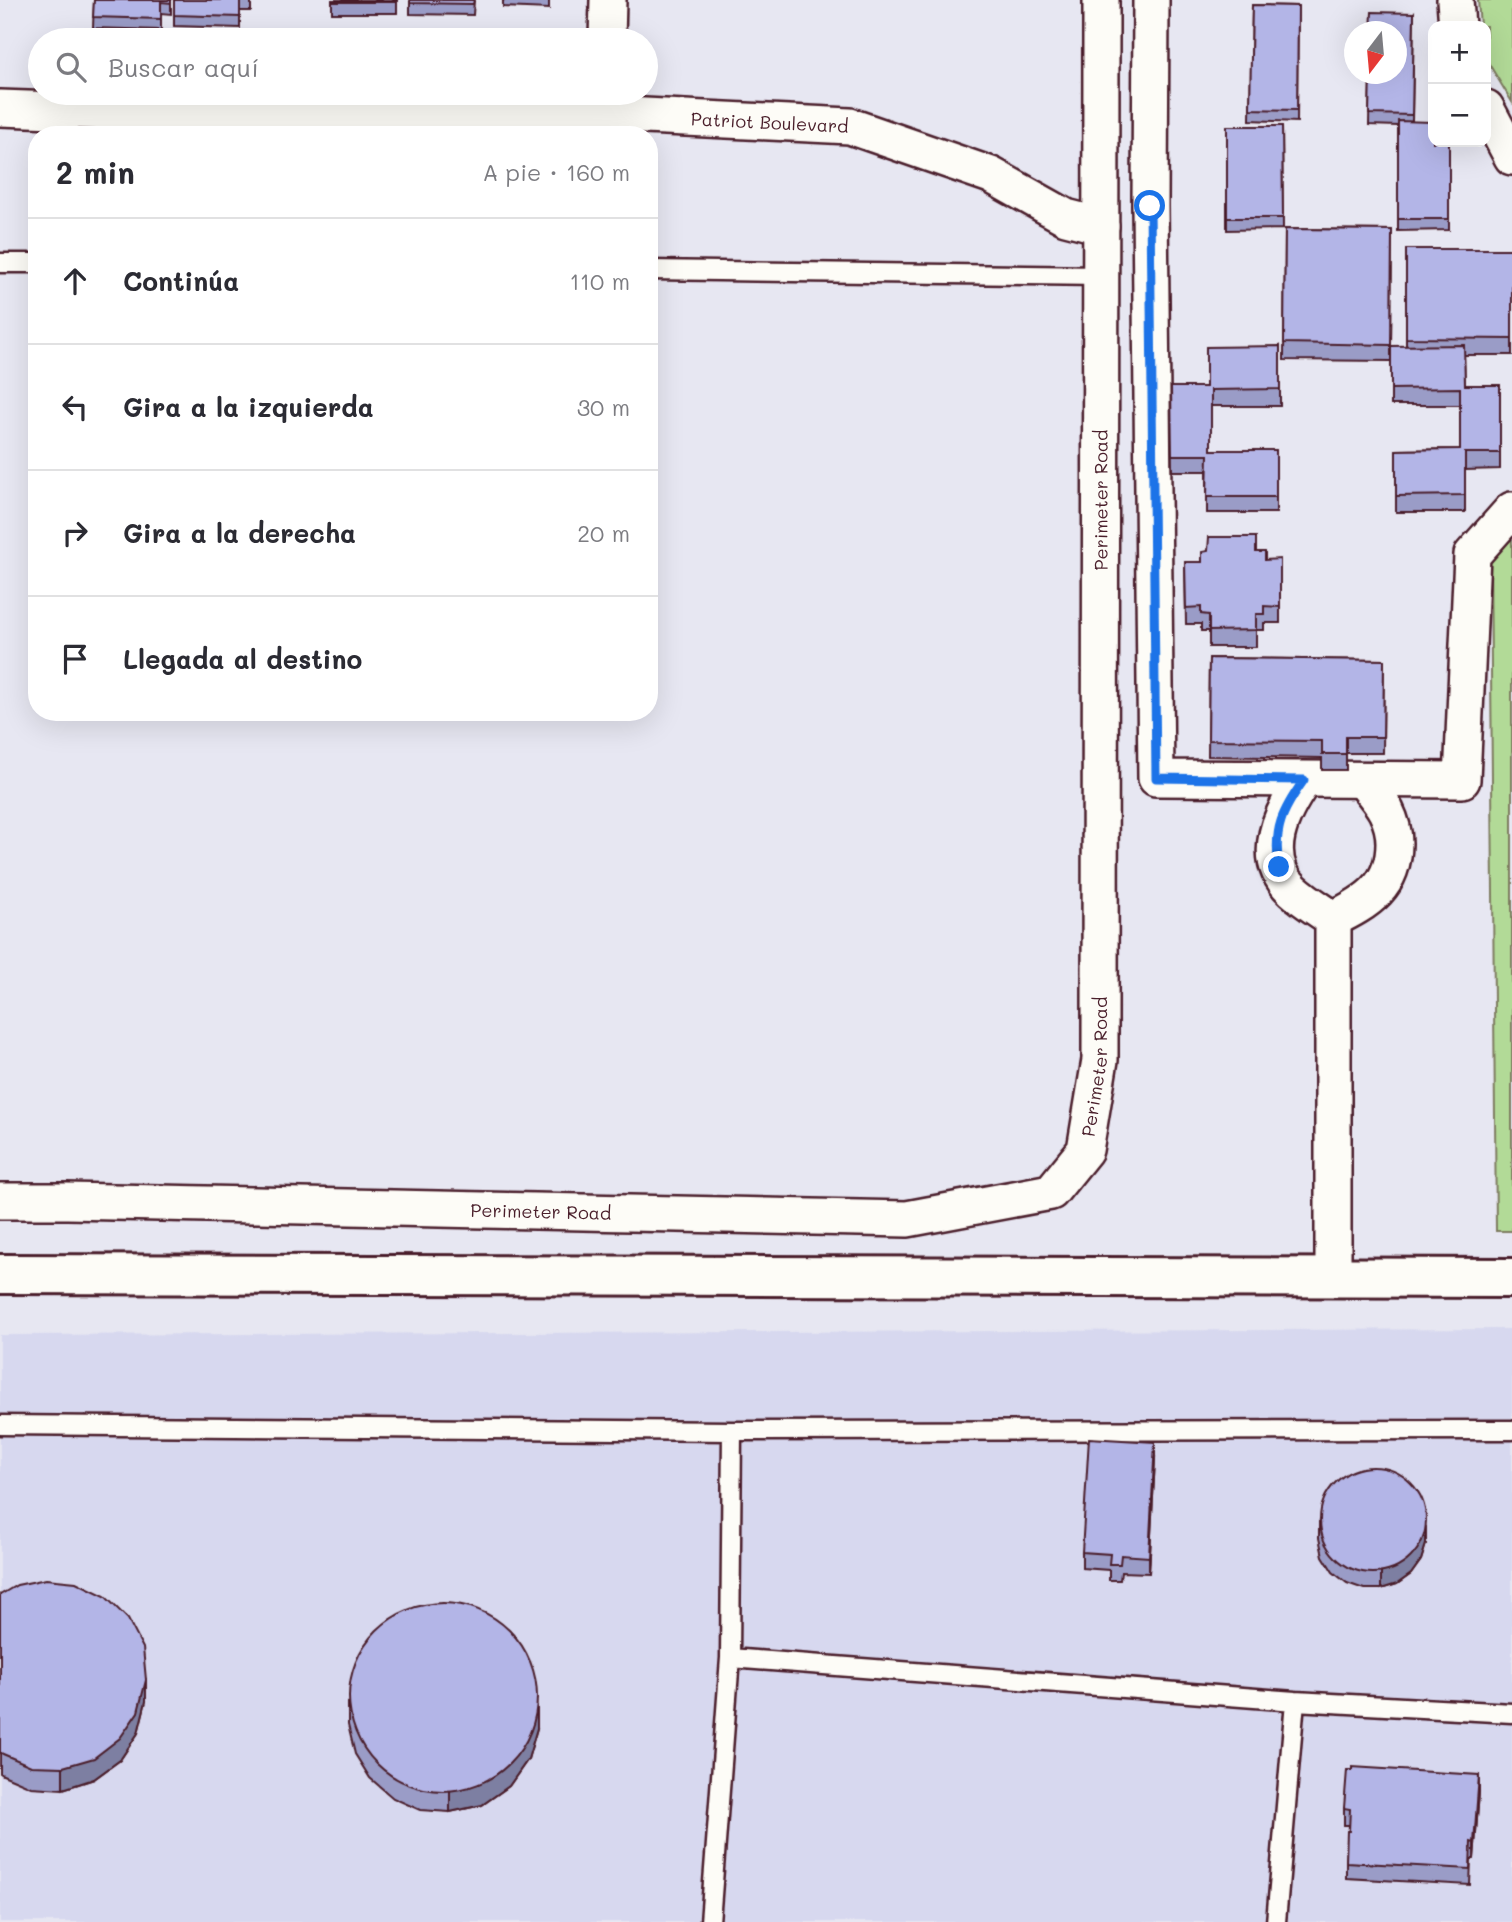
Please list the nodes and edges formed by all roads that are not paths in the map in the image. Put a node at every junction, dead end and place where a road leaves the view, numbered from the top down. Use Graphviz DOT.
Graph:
graph roads {
  1 [pos="608,0"];
  2 [pos="1101,0"];
  3 [pos="1151,0"];
  4 [pos="1455,0"];
  5 [pos="1457,21"];
  6 [pos="607,28"];
  7 [pos="572,105"];
  8 [pos="616,105"];
  9 [pos="0,108"];
  10 [pos="1491,117"];
  11 [pos="1512,157"];
  12 [pos="1101,226"];
  13 [pos="0,263"];
  14 [pos="28,263"];
  15 [pos="658,271"];
  16 [pos="1101,276"];
  17 [pos="1512,510"];
  18 [pos="1304,780"];
  19 [pos="1363,780"];
  20 [pos="1333,919"];
  21 [pos="0,1201"];
  22 [pos="0,1274"];
  23 [pos="1333,1277"];
  24 [pos="1512,1278"];
  25 [pos="0,1425"];
  26 [pos="1512,1430"];
  27 [pos="732,1431"];
  28 [pos="730,1658"];
  29 [pos="1295,1701"];
  30 [pos="1512,1713"];
  31 [pos="710,1922"];
  32 [pos="1276,1922"];
  1 -- 6 [label="street"];
  2 -- 12 [label="street, Perimeter Road"];
  3 -- 18 [label="street"];
  4 -- 5 [label="street"];
  7 -- 9 [label="street, Patriot Boulevard"];
  8 -- 12 [label="street, Patriot Boulevard"];
  10 -- 11 [label="street"];
  12 -- 16 [label="street, Perimeter Road"];
  13 -- 14 [label="lane"];
  15 -- 16 [label="lane"];
  16 -- 21 [label="street, Perimeter Road"];
  17 -- 19 [label="street"];
  18 -- 19 [label="street"];
  18 -- 20 [label="street"];
  19 -- 20 [label="street"];
  20 -- 23 [label="street"];
  22 -- 23 [label="street"];
  23 -- 24 [label="street"];
  25 -- 27 [label="lane"];
  26 -- 27 [label="lane"];
  27 -- 28 [label="lane"];
  28 -- 29 [label="lane"];
  28 -- 31 [label="lane"];
  29 -- 30 [label="lane"];
  29 -- 32 [label="lane"];
}
